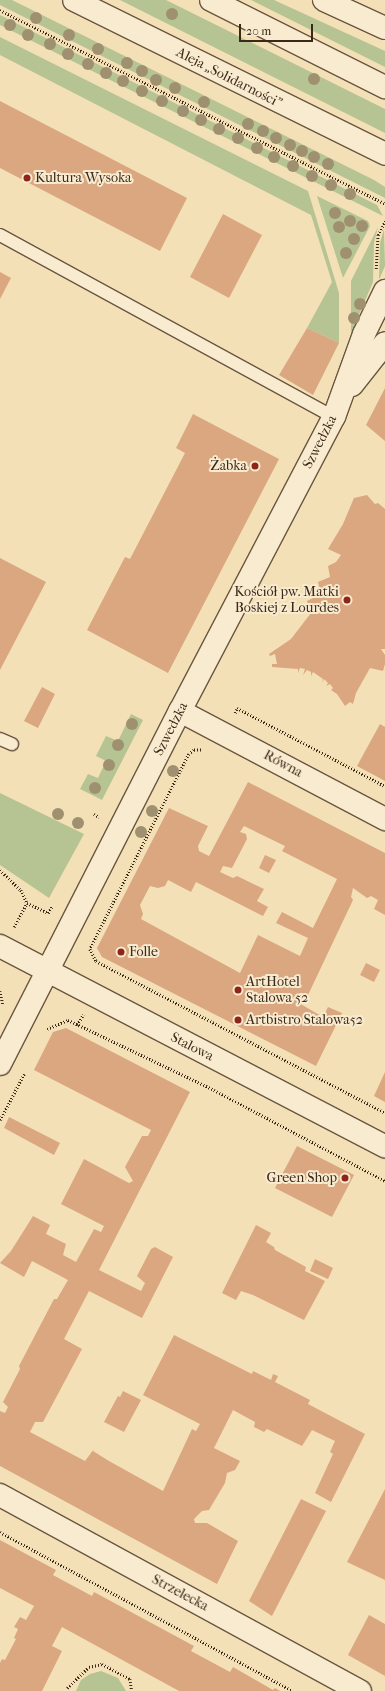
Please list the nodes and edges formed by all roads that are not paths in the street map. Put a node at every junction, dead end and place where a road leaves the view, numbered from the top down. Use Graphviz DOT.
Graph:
graph roads {
  1 [pos="74,0"];
  2 [pos="211,0"];
  3 [pos="324,0"];
  4 [pos="366,18"];
  5 [pos="385,28"];
  6 [pos="385,32"];
  7 [pos="385,87"];
  8 [pos="385,154"];
  9 [pos="0,235"];
  10 [pos="385,291"];
  11 [pos="385,343"];
  12 [pos="343,396"];
  13 [pos="334,417"];
  14 [pos="180,712"];
  15 [pos="0,739"];
  16 [pos="12,744"];
  17 [pos="385,819"];
  18 [pos="0,946"];
  19 [pos="47,971"];
  20 [pos="0,1064"];
  21 [pos="385,1146"];
  22 [pos="0,1495"];
  23 [pos="360,1691"];
  1 -- 8 [label="street, Aleja „Solidarności”"];
  2 -- 7 [label="street"];
  3 -- 4 [label="street"];
  4 -- 5 [label="street"];
  4 -- 6 [label="street"];
  9 -- 13 [label="lane"];
  10 -- 12 [label="street, Szwedzka"];
  11 -- 12 [label="street, Szwedzka"];
  12 -- 13 [label="street, Szwedzka"];
  13 -- 14 [label="street, Szwedzka"];
  14 -- 17 [label="street, Równa"];
  14 -- 19 [label="street, Szwedzka"];
  15 -- 16 [label="lane"];
  18 -- 19 [label="street, Stalowa"];
  19 -- 20 [label="street, Szwedzka"];
  19 -- 21 [label="street, Stalowa"];
  22 -- 23 [label="street, Strzelecka"];
}
